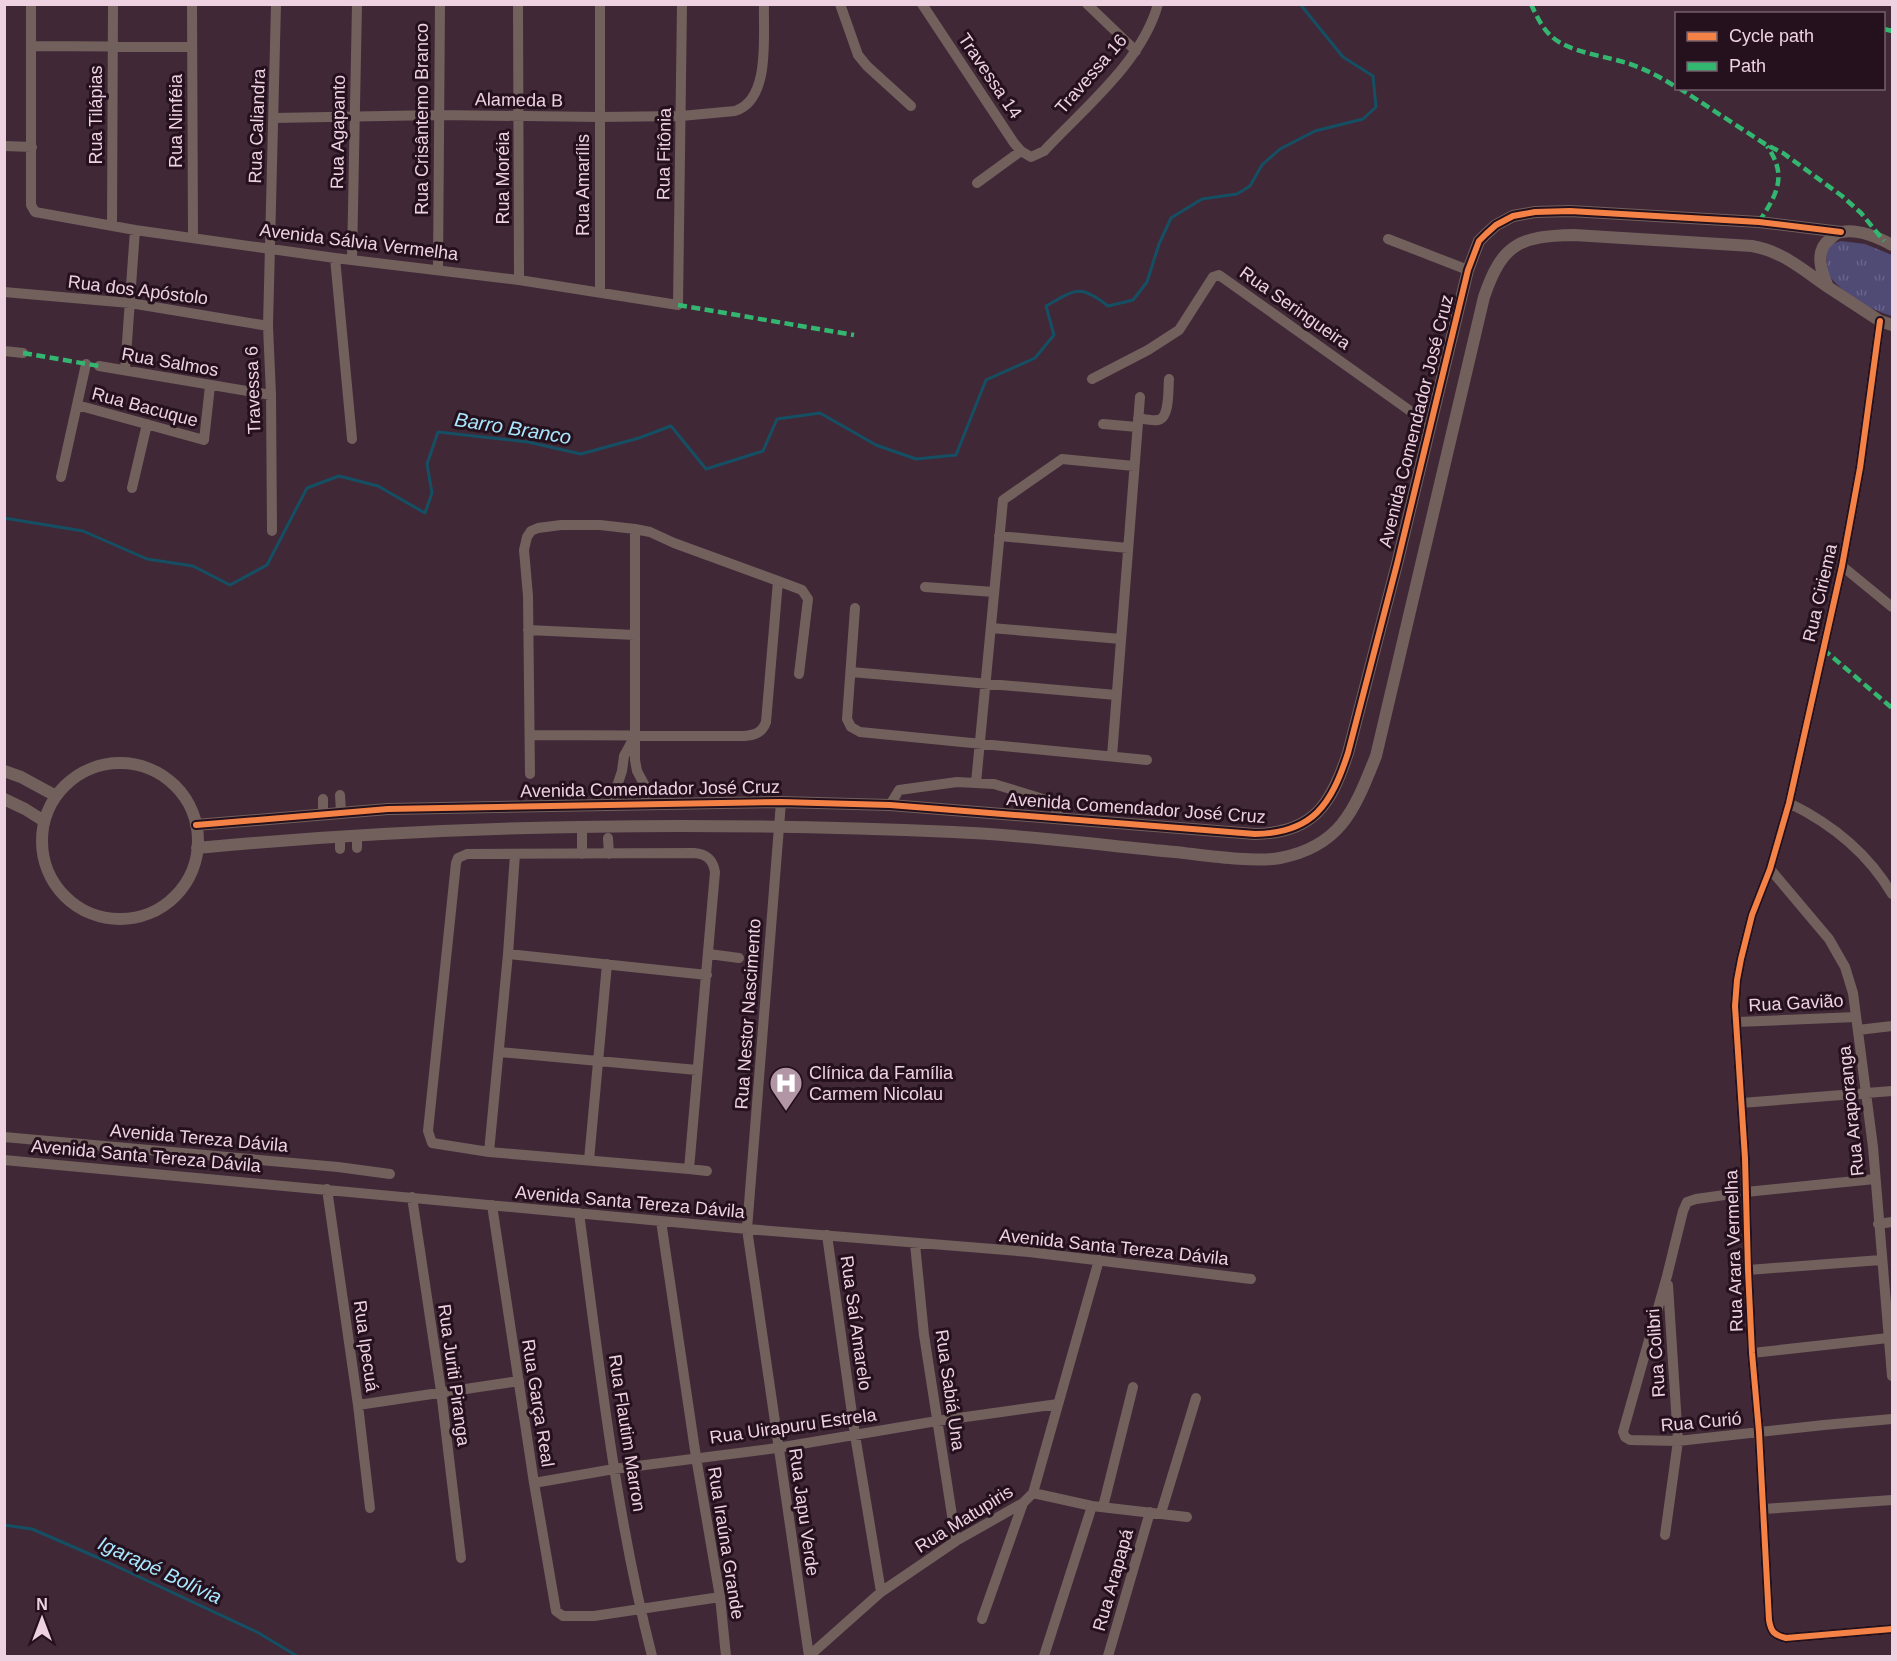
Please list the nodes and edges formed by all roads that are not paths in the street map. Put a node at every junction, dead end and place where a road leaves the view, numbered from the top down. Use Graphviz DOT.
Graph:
graph roads {
  1 [pos="31,4"];
  2 [pos="113,4"];
  3 [pos="192,4"];
  4 [pos="276,4"];
  5 [pos="357,4"];
  6 [pos="440,4"];
  7 [pos="519,4"];
  8 [pos="600,4"];
  9 [pos="682,4"];
  10 [pos="764,4"];
  11 [pos="840,4"];
  12 [pos="922,4"];
  13 [pos="1087,4"];
  14 [pos="1158,4"];
  15 [pos="32,46"];
  16 [pos="112,47"];
  17 [pos="192,47"];
  18 [pos="1136,51"];
  19 [pos="911,106"];
  20 [pos="439,116"];
  21 [pos="681,116"];
  22 [pos="519,117"];
  23 [pos="599,117"];
  24 [pos="274,118"];
  25 [pos="356,118"];
  26 [pos="4,146"];
  27 [pos="32,147"];
  28 [pos="1021,151"];
  29 [pos="977,183"];
  30 [pos="112,225"];
  31 [pos="135,230"];
  32 [pos="1841,232"];
  33 [pos="193,237"];
  34 [pos="1388,239"];
  35 [pos="1893,245"];
  36 [pos="270,248"];
  37 [pos="335,258"];
  38 [pos="352,260"];
  39 [pos="438,270"];
  40 [pos="1468,270"];
  41 [pos="519,280"];
  42 [pos="1828,287"];
  43 [pos="4,292"];
  44 [pos="600,293"];
  45 [pos="130,303"];
  46 [pos="678,305"];
  47 [pos="1886,323"];
  48 [pos="268,326"];
  49 [pos="4,351"];
  50 [pos="23,353"];
  51 [pos="86,364"];
  52 [pos="99,366"];
  53 [pos="125,370"];
  54 [pos="1092,379"];
  55 [pos="1169,379"];
  56 [pos="210,386"];
  57 [pos="271,395"];
  58 [pos="1140,397"];
  59 [pos="77,405"];
  60 [pos="1138,423"];
  61 [pos="147,424"];
  62 [pos="1103,424"];
  63 [pos="1430,425"];
  64 [pos="352,439"];
  65 [pos="1134,466"];
  66 [pos="61,477"];
  67 [pos="132,488"];
  68 [pos="635,529"];
  69 [pos="272,531"];
  70 [pos="999,536"];
  71 [pos="1128,548"];
  72 [pos="1842,566"];
  73 [pos="778,581"];
  74 [pos="925,586"];
  75 [pos="994,592"];
  76 [pos="1893,607"];
  77 [pos="855,608"];
  78 [pos="991,628"];
  79 [pos="528,630"];
  80 [pos="635,635"];
  81 [pos="1121,639"];
  82 [pos="850,672"];
  83 [pos="799,674"];
  84 [pos="985,684"];
  85 [pos="1116,695"];
  86 [pos="531,735"];
  87 [pos="635,736"];
  88 [pos="980,744"];
  89 [pos="1112,756"];
  90 [pos="1147,760"];
  91 [pos="4,771"];
  92 [pos="530,774"];
  93 [pos="976,783"];
  94 [pos="340,795"];
  95 [pos="56,796"];
  96 [pos="4,799"];
  97 [pos="323,799"];
  98 [pos="781,802"];
  99 [pos="1789,803"];
  100 [pos="615,804"];
  101 [pos="645,804"];
  102 [pos="890,805"];
  103 [pos="341,813"];
  104 [pos="323,814"];
  105 [pos="1059,817"];
  106 [pos="44,821"];
  107 [pos="196,825"];
  108 [pos="582,827"];
  109 [pos="779,827"];
  110 [pos="357,835"];
  111 [pos="608,838"];
  112 [pos="197,848"];
  113 [pos="357,848"];
  114 [pos="515,854"];
  115 [pos="582,854"];
  116 [pos="609,854"];
  117 [pos="1770,869"];
  118 [pos="1893,894"];
  119 [pos="508,954"];
  120 [pos="709,954"];
  121 [pos="739,958"];
  122 [pos="607,964"];
  123 [pos="707,975"];
  124 [pos="1856,1017"];
  125 [pos="1737,1022"];
  126 [pos="1893,1026"];
  127 [pos="1858,1030"];
  128 [pos="499,1052"];
  129 [pos="598,1061"];
  130 [pos="697,1070"];
  131 [pos="1893,1091"];
  132 [pos="1866,1093"];
  133 [pos="1741,1103"];
  134 [pos="4,1137"];
  135 [pos="489,1152"];
  136 [pos="4,1160"];
  137 [pos="588,1160"];
  138 [pos="689,1169"];
  139 [pos="707,1171"];
  140 [pos="390,1174"];
  141 [pos="1875,1179"];
  142 [pos="327,1189"];
  143 [pos="1746,1192"];
  144 [pos="412,1197"];
  145 [pos="492,1205"];
  146 [pos="579,1213"];
  147 [pos="660,1221"];
  148 [pos="1893,1222"];
  149 [pos="1878,1224"];
  150 [pos="747,1229"];
  151 [pos="827,1236"];
  152 [pos="915,1244"];
  153 [pos="1099,1260"];
  154 [pos="1881,1260"];
  155 [pos="1748,1270"];
  156 [pos="1667,1276"];
  157 [pos="1251,1279"];
  158 [pos="1889,1304"];
  159 [pos="1888,1338"];
  160 [pos="1752,1353"];
  161 [pos="1893,1376"];
  162 [pos="519,1381"];
  163 [pos="1133,1387"];
  164 [pos="441,1391"];
  165 [pos="1196,1398"];
  166 [pos="1058,1404"];
  167 [pos="358,1405"];
  168 [pos="1893,1419"];
  169 [pos="937,1421"];
  170 [pos="1623,1432"];
  171 [pos="1759,1432"];
  172 [pos="855,1435"];
  173 [pos="1678,1441"];
  174 [pos="777,1448"];
  175 [pos="696,1457"];
  176 [pos="614,1469"];
  177 [pos="534,1483"];
  178 [pos="1033,1493"];
  179 [pos="1893,1500"];
  180 [pos="1023,1503"];
  181 [pos="1097,1506"];
  182 [pos="370,1508"];
  183 [pos="1764,1509"];
  184 [pos="1155,1513"];
  185 [pos="1187,1517"];
  186 [pos="1665,1535"];
  187 [pos="956,1541"];
  188 [pos="461,1558"];
  189 [pos="881,1592"];
  190 [pos="720,1597"];
  191 [pos="640,1609"];
  192 [pos="982,1619"];
  193 [pos="1893,1629"];
  194 [pos="652,1656"];
  195 [pos="726,1656"];
  196 [pos="809,1656"];
  197 [pos="1044,1656"];
  198 [pos="1108,1656"];
  1 -- 15 [label="street"];
  2 -- 16 [label="street, Rua Tilápias"];
  3 -- 17 [label="street, Rua Ninféia"];
  4 -- 24 [label="street, Rua Caliandra"];
  5 -- 25 [label="street, Rua Agapanto"];
  6 -- 20 [label="street, Rua Crisântemo Branco"];
  7 -- 22 [label="street, Rua Moréia"];
  8 -- 23 [label="street, Rua Amarílis"];
  9 -- 21 [label="street, Rua Fitônia"];
  10 -- 21 [label="street, Alameda B"];
  11 -- 19 [label="street"];
  12 -- 28 [label="street, Travessa 14"];
  13 -- 18 [label="street"];
  14 -- 18 [label="street, Travessa 16"];
  15 -- 16 [label="street"];
  15 -- 27 [label="street"];
  16 -- 17 [label="street"];
  16 -- 30 [label="street, Rua Tilápias"];
  17 -- 33 [label="street, Rua Ninféia"];
  18 -- 28 [label="street, Travessa 16"];
  20 -- 22 [label="street, Alameda B"];
  20 -- 25 [label="street, Alameda B"];
  20 -- 39 [label="street, Rua Crisântemo Branco"];
  21 -- 23 [label="street, Alameda B"];
  21 -- 46 [label="street, Rua Fitônia"];
  22 -- 23 [label="street, Alameda B"];
  22 -- 41 [label="street, Rua Moréia"];
  23 -- 44 [label="street, Rua Amarílis"];
  24 -- 25 [label="street, Alameda B"];
  24 -- 36 [label="street, Rua Caliandra"];
  25 -- 38 [label="street, Rua Agapanto"];
  26 -- 27 [label="street"];
  27 -- 30 [label="street, Avenida Sálvia Vermelha"];
  28 -- 29 [label="street"];
  30 -- 31 [label="street, Avenida Sálvia Vermelha"];
  31 -- 33 [label="street, Avenida Sálvia Vermelha"];
  31 -- 45 [label="street"];
  32 -- 35 [label="street, Avenida Comendador José Cruz"];
  32 -- 40 [label="street, Avenida Comendador José Cruz"];
  32 -- 42 [label="street"];
  33 -- 36 [label="street, Avenida Sálvia Vermelha"];
  34 -- 40 [label="street"];
  36 -- 37 [label="street, Avenida Sálvia Vermelha"];
  36 -- 48 [label="street, Travessa 6"];
  37 -- 38 [label="street, Avenida Sálvia Vermelha"];
  37 -- 64 [label="street"];
  38 -- 39 [label="street, Avenida Sálvia Vermelha"];
  39 -- 41 [label="street, Avenida Sálvia Vermelha"];
  40 -- 63 [label="street, Avenida Comendador José Cruz"];
  41 -- 44 [label="street, Avenida Sálvia Vermelha"];
  42 -- 47 [label="street, Avenida Comendador José Cruz"];
  42 -- 109 [label="street, Avenida Comendador José Cruz"];
  43 -- 45 [label="street, Rua dos Apóstolo"];
  44 -- 46 [label="street, Avenida Sálvia Vermelha"];
  45 -- 48 [label="street, Rua dos Apóstolo"];
  45 -- 53 [label="street"];
  47 -- 72 [label="street, Rua Ciriema"];
  48 -- 57 [label="street, Travessa 6"];
  49 -- 50 [label="street"];
  51 -- 59 [label="street"];
  52 -- 53 [label="street, Rua Salmos"];
  53 -- 56 [label="street, Rua Salmos"];
  54 -- 63 [label="street, Rua Seringueira"];
  55 -- 60 [label="street"];
  56 -- 57 [label="street, Rua Salmos"];
  56 -- 61 [label="street, Rua Bacuque"];
  57 -- 69 [label="street, Travessa 6"];
  58 -- 60 [label="street"];
  59 -- 61 [label="street, Rua Bacuque"];
  59 -- 66 [label="street"];
  60 -- 62 [label="street"];
  60 -- 65 [label="street"];
  61 -- 67 [label="street"];
  63 -- 105 [label="street, Avenida Comendador José Cruz"];
  65 -- 70 [label="street"];
  65 -- 71 [label="street"];
  68 -- 73 [label="street"];
  68 -- 79 [label="street"];
  68 -- 80 [label="street"];
  70 -- 71 [label="street"];
  70 -- 75 [label="street"];
  71 -- 81 [label="street"];
  72 -- 76 [label="street"];
  72 -- 99 [label="street, Rua Ciriema"];
  73 -- 83 [label="street"];
  73 -- 87 [label="street"];
  74 -- 75 [label="street"];
  75 -- 78 [label="street"];
  77 -- 82 [label="street"];
  78 -- 81 [label="street"];
  78 -- 84 [label="street"];
  79 -- 80 [label="street"];
  79 -- 86 [label="street"];
  80 -- 87 [label="street"];
  81 -- 85 [label="street"];
  82 -- 84 [label="street"];
  82 -- 88 [label="street"];
  84 -- 85 [label="street"];
  84 -- 88 [label="street"];
  85 -- 89 [label="street"];
  86 -- 87 [label="street"];
  86 -- 92 [label="street"];
  87 -- 100 [label="street"];
  87 -- 101 [label="street"];
  88 -- 89 [label="street"];
  88 -- 93 [label="street"];
  89 -- 90 [label="street"];
  91 -- 95 [label="street"];
  93 -- 102 [label="street"];
  93 -- 105 [label="street"];
  94 -- 103 [label="street"];
  95 -- 106 [label="street"];
  95 -- 107 [label="street"];
  96 -- 106 [label="street"];
  97 -- 104 [label="street"];
  98 -- 101 [label="street, Avenida Comendador José Cruz"];
  98 -- 102 [label="street, Avenida Comendador José Cruz"];
  98 -- 109 [label="street, Rua Nestor Nascimento"];
  99 -- 117 [label="street, Rua Ciriema"];
  99 -- 118 [label="street"];
  100 -- 101 [label="street, Avenida Comendador José Cruz"];
  100 -- 103 [label="street, Avenida Comendador José Cruz"];
  102 -- 105 [label="street, Avenida Comendador José Cruz"];
  103 -- 104 [label="street, Avenida Comendador José Cruz"];
  104 -- 107 [label="street, Avenida Comendador José Cruz"];
  106 -- 112 [label="street"];
  107 -- 112 [label="street"];
  108 -- 109 [label="street, Avenida Comendador José Cruz"];
  108 -- 110 [label="street, Avenida Comendador José Cruz"];
  108 -- 115 [label="street"];
  109 -- 150 [label="street, Rua Nestor Nascimento"];
  110 -- 112 [label="street, Avenida Comendador José Cruz"];
  110 -- 113 [label="street"];
  111 -- 116 [label="street"];
  114 -- 115 [label="street"];
  114 -- 119 [label="street"];
  114 -- 135 [label="street"];
  115 -- 116 [label="street"];
  116 -- 120 [label="street"];
  117 -- 124 [label="street, Rua Araporanga"];
  117 -- 125 [label="street, Rua Arara Vermelha"];
  119 -- 122 [label="street"];
  119 -- 128 [label="street"];
  120 -- 121 [label="street"];
  120 -- 123 [label="street"];
  122 -- 123 [label="street"];
  122 -- 129 [label="street"];
  123 -- 130 [label="street"];
  124 -- 125 [label="street, Rua Gavião"];
  124 -- 127 [label="street, Rua Araporanga"];
  125 -- 133 [label="street, Rua Arara Vermelha"];
  126 -- 127 [label="street"];
  127 -- 132 [label="street, Rua Araporanga"];
  128 -- 129 [label="street"];
  128 -- 135 [label="street"];
  129 -- 130 [label="street"];
  129 -- 137 [label="street"];
  130 -- 138 [label="street"];
  131 -- 132 [label="street"];
  132 -- 133 [label="street"];
  132 -- 141 [label="street, Rua Araporanga"];
  133 -- 143 [label="street, Rua Arara Vermelha"];
  134 -- 140 [label="street, Avenida Tereza Dávila"];
  135 -- 137 [label="street"];
  136 -- 142 [label="street, Avenida Santa Tereza Dávila"];
  137 -- 138 [label="street"];
  138 -- 139 [label="street"];
  141 -- 143 [label="street"];
  141 -- 149 [label="street, Rua Araporanga"];
  142 -- 144 [label="street, Avenida Santa Tereza Dávila"];
  142 -- 167 [label="street, Rua Ipecuá"];
  143 -- 155 [label="street, Rua Arara Vermelha"];
  143 -- 156 [label="street, Rua Colibri"];
  144 -- 145 [label="street, Avenida Santa Tereza Dávila"];
  144 -- 164 [label="street, Rua Juriti Piranga"];
  145 -- 146 [label="street, Avenida Santa Tereza Dávila"];
  145 -- 162 [label="street, Rua Garça Real"];
  146 -- 147 [label="street, Avenida Santa Tereza Dávila"];
  146 -- 176 [label="street, Rua Flautim Marron"];
  147 -- 150 [label="street, Avenida Santa Tereza Dávila"];
  147 -- 175 [label="street, Rua Iraúna Grande"];
  148 -- 149 [label="street"];
  149 -- 154 [label="street, Rua Araporanga"];
  150 -- 151 [label="street, Avenida Santa Tereza Dávila"];
  150 -- 174 [label="street, Rua Japu Verde"];
  151 -- 152 [label="street, Avenida Santa Tereza Dávila"];
  151 -- 172 [label="street, Rua Saí Amarelo"];
  152 -- 153 [label="street, Avenida Santa Tereza Dávila"];
  152 -- 169 [label="street, Rua Sabiá Una"];
  153 -- 157 [label="street, Avenida Santa Tereza Dávila"];
  153 -- 166 [label="street, Rua Matupiris"];
  154 -- 155 [label="street"];
  154 -- 158 [label="street, Rua Araporanga"];
  155 -- 160 [label="street, Rua Arara Vermelha"];
  156 -- 170 [label="street, Rua Colibri"];
  156 -- 173 [label="street, Rua Colibri"];
  158 -- 159 [label="street, Rua Araporanga"];
  159 -- 160 [label="street"];
  159 -- 161 [label="street, Rua Araporanga"];
  160 -- 171 [label="street, Rua Arara Vermelha"];
  162 -- 164 [label="street"];
  162 -- 177 [label="street, Rua Garça Real"];
  163 -- 181 [label="street"];
  164 -- 167 [label="street"];
  164 -- 188 [label="street, Rua Juriti Piranga"];
  165 -- 184 [label="street, Rua Arapapá"];
  166 -- 169 [label="street, Rua Uirapuru Estrela"];
  166 -- 178 [label="street, Rua Matupiris"];
  167 -- 182 [label="street, Rua Ipecuá"];
  168 -- 171 [label="street, Rua Curió"];
  169 -- 172 [label="street, Rua Uirapuru Estrela"];
  169 -- 187 [label="street, Rua Sabiá Una"];
  170 -- 173 [label="street, Rua Curió"];
  171 -- 173 [label="street, Rua Curió"];
  171 -- 183 [label="street, Rua Arara Vermelha"];
  172 -- 174 [label="street, Rua Uirapuru Estrela"];
  172 -- 189 [label="street, Rua Saí Amarelo"];
  173 -- 186 [label="street, Rua Colibri"];
  174 -- 175 [label="street, Rua Uirapuru Estrela"];
  174 -- 196 [label="street, Rua Japu Verde"];
  175 -- 176 [label="street, Rua Uirapuru Estrela"];
  175 -- 190 [label="street, Rua Iraúna Grande"];
  176 -- 177 [label="street, Rua Uirapuru Estrela"];
  176 -- 191 [label="street, Rua Flautim Marron"];
  177 -- 191 [label="street, Rua Garça Real"];
  178 -- 180 [label="street, Rua Matupiris"];
  178 -- 181 [label="street"];
  179 -- 183 [label="street"];
  180 -- 187 [label="street, Rua Matupiris"];
  180 -- 192 [label="street"];
  181 -- 184 [label="street"];
  181 -- 197 [label="street"];
  183 -- 193 [label="street, Rua Arara Vermelha"];
  184 -- 185 [label="street"];
  184 -- 198 [label="street, Rua Arapapá"];
  187 -- 189 [label="street, Rua Matupiris"];
  189 -- 196 [label="street, Rua Matupiris"];
  190 -- 191 [label="street"];
  190 -- 195 [label="street, Rua Iraúna Grande"];
  191 -- 194 [label="street, Rua Flautim Marron"];
}
